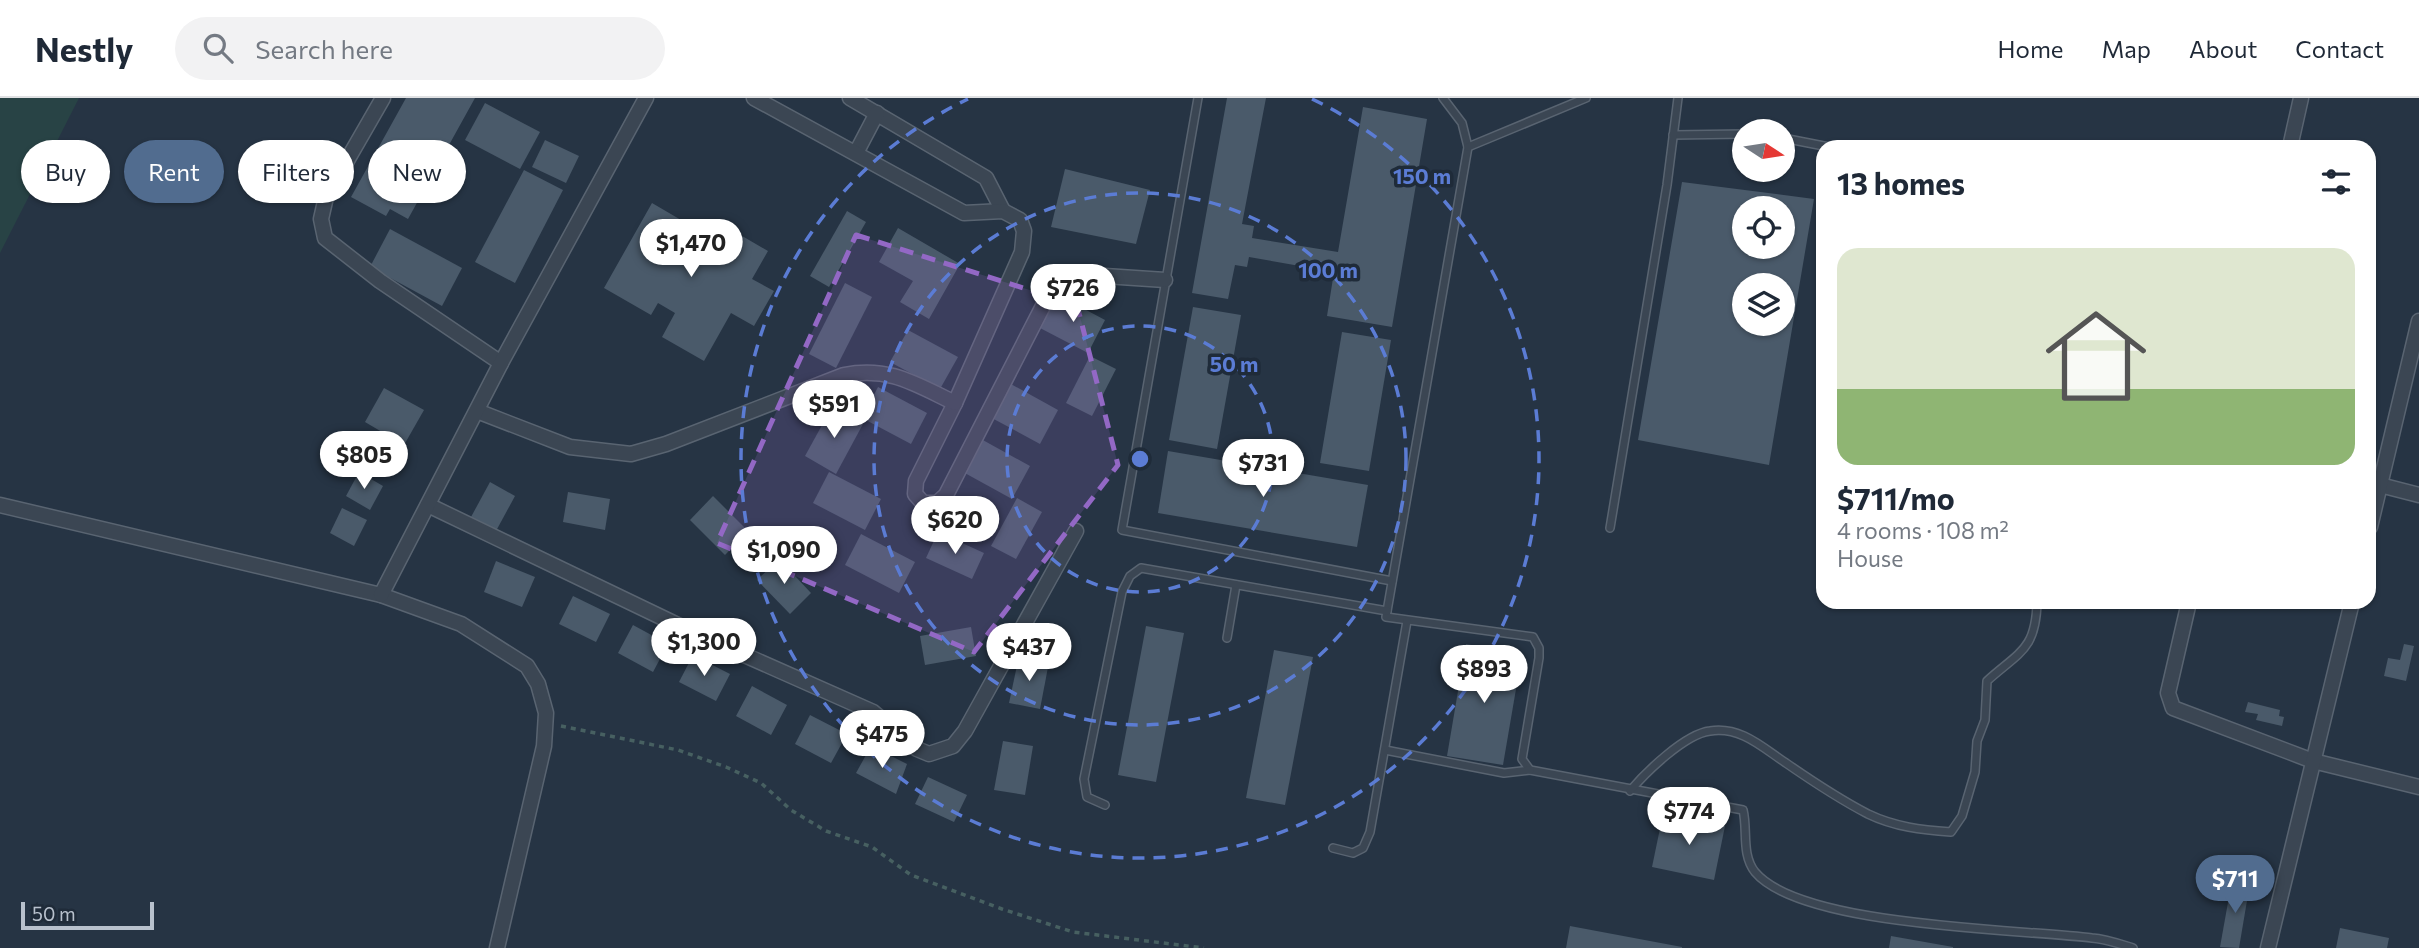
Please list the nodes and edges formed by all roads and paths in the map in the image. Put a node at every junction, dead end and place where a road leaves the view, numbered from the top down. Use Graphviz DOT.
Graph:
graph roads {
  1 [pos="383,98"];
  2 [pos="646,98"];
  3 [pos="754,98"];
  4 [pos="850,98"];
  5 [pos="1198,98"];
  6 [pos="1443,98"];
  7 [pos="1586,98"];
  8 [pos="1678,98"];
  9 [pos="2301,98"];
  10 [pos="877,113"];
  11 [pos="1732,134"];
  12 [pos="1673,135"];
  13 [pos="2292,140"];
  14 [pos="1796,141"];
  15 [pos="1816,144"];
  16 [pos="1468,147"];
  17 [pos="856,153"];
  18 [pos="1003,211"];
  19 [pos="1165,280"];
  20 [pos="2419,321"];
  21 [pos="501,363"];
  22 [pos="955,403"];
  23 [pos="477,411"];
  24 [pos="2380,485"];
  25 [pos="2419,495"];
  26 [pos="2376,502"];
  27 [pos="0,505"];
  28 [pos="428,505"];
  29 [pos="1610,528"];
  30 [pos="1076,531"];
  31 [pos="1392,581"];
  32 [pos="1236,585"];
  33 [pos="381,595"];
  34 [pos="2037,609"];
  35 [pos="2187,609"];
  36 [pos="2350,609"];
  37 [pos="1387,611"];
  38 [pos="1407,621"];
  39 [pos="1227,638"];
  40 [pos="545,722"];
  41 [pos="1385,750"];
  42 [pos="2313,761"];
  43 [pos="1530,771"];
  44 [pos="2419,787"];
  45 [pos="1630,791"];
  46 [pos="1105,805"];
  47 [pos="1334,848"];
  48 [pos="497,948"];
  49 [pos="1204,948"];
  50 [pos="2133,948"];
  51 [pos="2269,948"];
  1 -- 21 [label="street"];
  2 -- 21 [label="street"];
  3 -- 17 [label="street"];
  4 -- 10 [label="street"];
  5 -- 19 [label="lane"];
  6 -- 16 [label="lane"];
  7 -- 16 [label="lane"];
  8 -- 12 [label="lane"];
  9 -- 13 [label="street"];
  10 -- 17 [label="street"];
  10 -- 18 [label="street"];
  11 -- 12 [label="lane"];
  12 -- 29 [label="lane"];
  14 -- 15 [label="lane"];
  16 -- 31 [label="lane"];
  17 -- 18 [label="street"];
  18 -- 22 [label="street"];
  19 -- 22 [label="street"];
  19 -- 31 [label="lane"];
  20 -- 24 [label="street"];
  21 -- 23 [label="street"];
  22 -- 23 [label="street"];
  23 -- 28 [label="street"];
  24 -- 25 [label="street"];
  24 -- 26 [label="street"];
  27 -- 33 [label="street"];
  28 -- 30 [label="street"];
  28 -- 33 [label="street"];
  31 -- 37 [label="lane"];
  32 -- 37 [label="lane"];
  32 -- 39 [label="lane"];
  32 -- 46 [label="lane"];
  33 -- 40 [label="street"];
  34 -- 45 [label="lane"];
  35 -- 42 [label="street"];
  36 -- 42 [label="street"];
  37 -- 38 [label="lane"];
  38 -- 41 [label="lane"];
  38 -- 43 [label="lane"];
  40 -- 48 [label="street"];
  40 -- 49 [label="path"];
  41 -- 43 [label="lane"];
  41 -- 47 [label="lane"];
  42 -- 44 [label="street"];
  42 -- 51 [label="street"];
  43 -- 45 [label="lane"];
  45 -- 50 [label="lane"];
}
